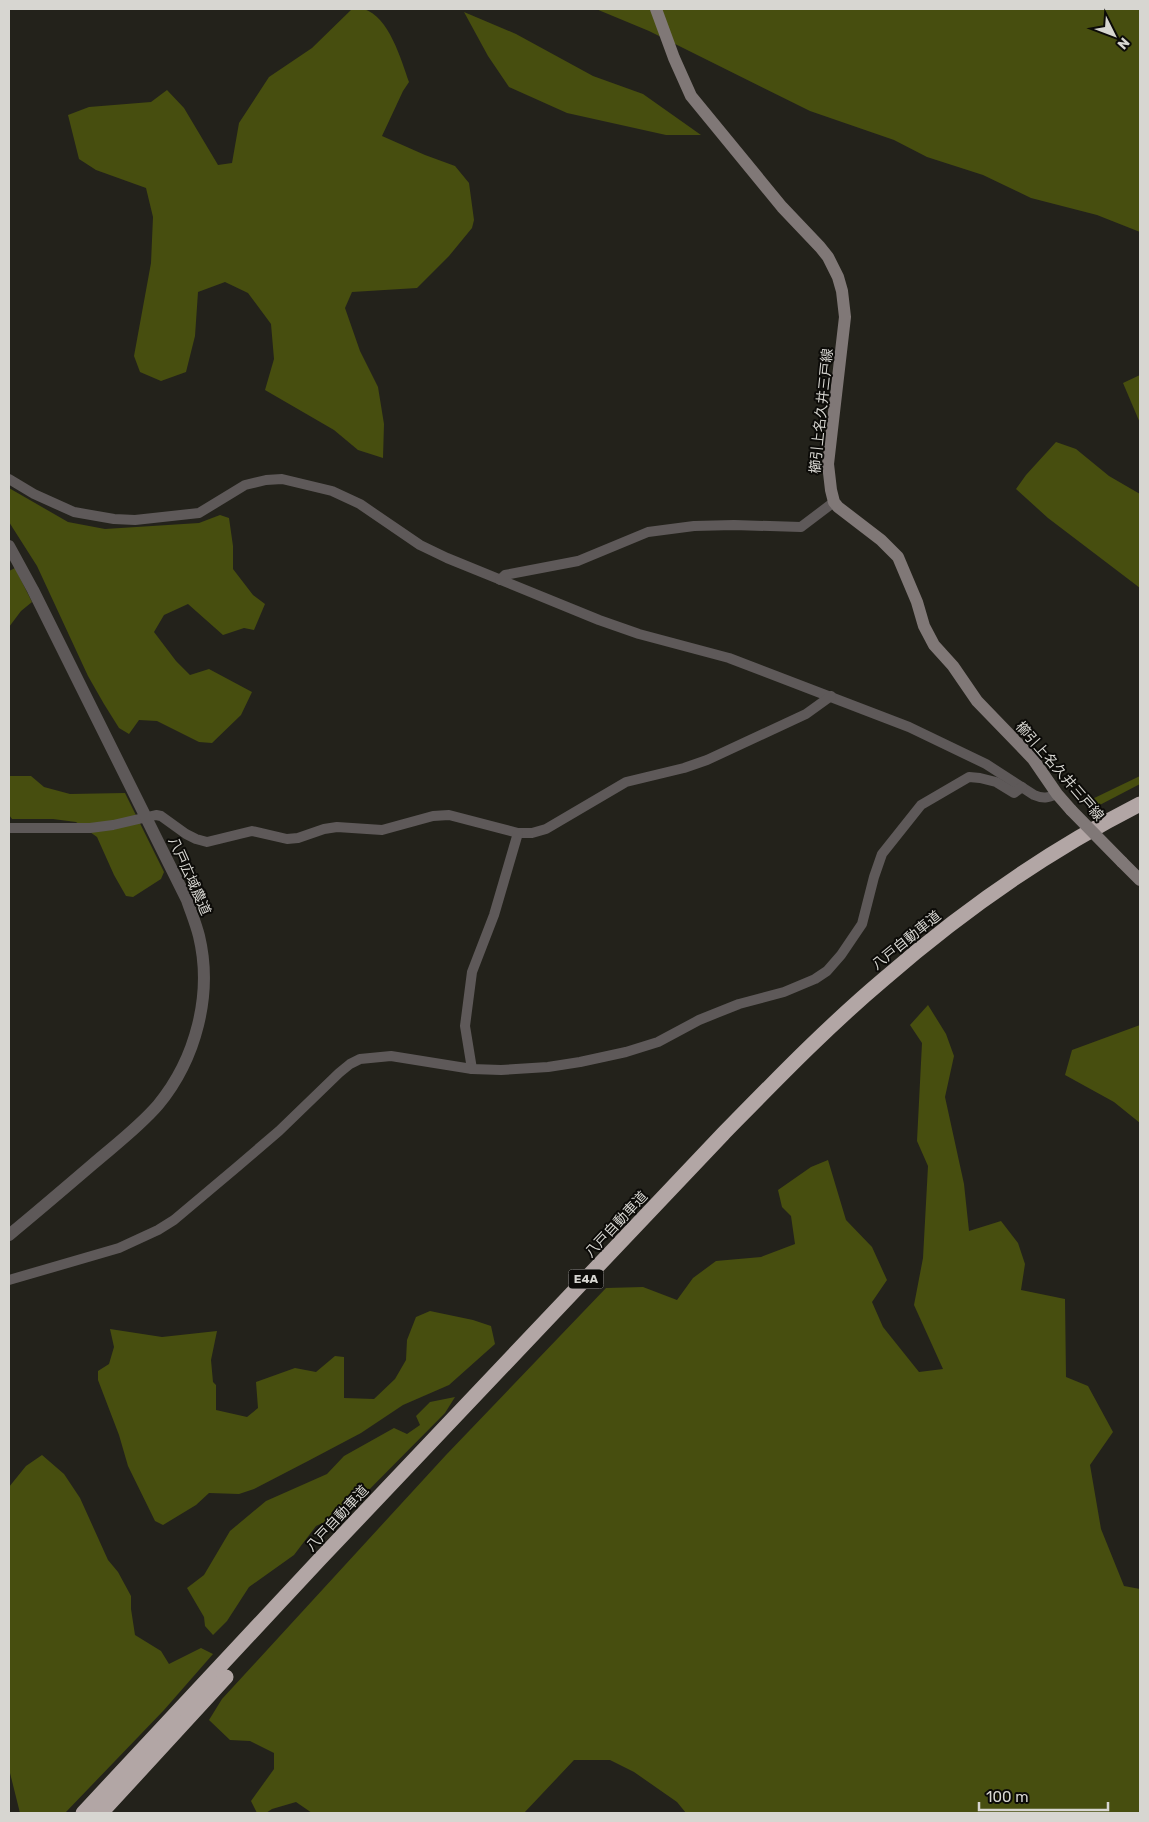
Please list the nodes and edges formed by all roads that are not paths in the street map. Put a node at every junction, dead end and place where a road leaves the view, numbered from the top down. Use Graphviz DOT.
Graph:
graph roads {
  1 [pos="656,9"];
  2 [pos="9,479"];
  3 [pos="834,502"];
  4 [pos="9,546"];
  5 [pos="500,580"];
  6 [pos="831,696"];
  7 [pos="1022,787"];
  8 [pos="1057,794"];
  9 [pos="1140,804"];
  10 [pos="1140,813"];
  11 [pos="146,818"];
  12 [pos="9,828"];
  13 [pos="518,833"];
  14 [pos="1140,880"];
  15 [pos="472,1069"];
  16 [pos="9,1235"];
  17 [pos="9,1280"];
  18 [pos="83,1813"];
  19 [pos="101,1813"];
  1 -- 3 [label="main road, 櫛引上名久井三戸線"];
  2 -- 5 [label="street"];
  3 -- 5 [label="street"];
  3 -- 8 [label="main road, 櫛引上名久井三戸線"];
  4 -- 11 [label="street, 八戸広域農道"];
  5 -- 6 [label="street"];
  6 -- 7 [label="street"];
  6 -- 13 [label="street"];
  7 -- 8 [label="street"];
  7 -- 15 [label="street"];
  8 -- 14 [label="main road, 櫛引上名久井三戸線, bridge"];
  9 -- 18 [label="highway, 八戸自動車道 / E4A"];
  10 -- 19 [label="highway, 八戸自動車道 / E4A"];
  11 -- 12 [label="street"];
  11 -- 13 [label="street"];
  11 -- 16 [label="street, 八戸広域農道"];
  13 -- 15 [label="street"];
  15 -- 17 [label="street"];
}
